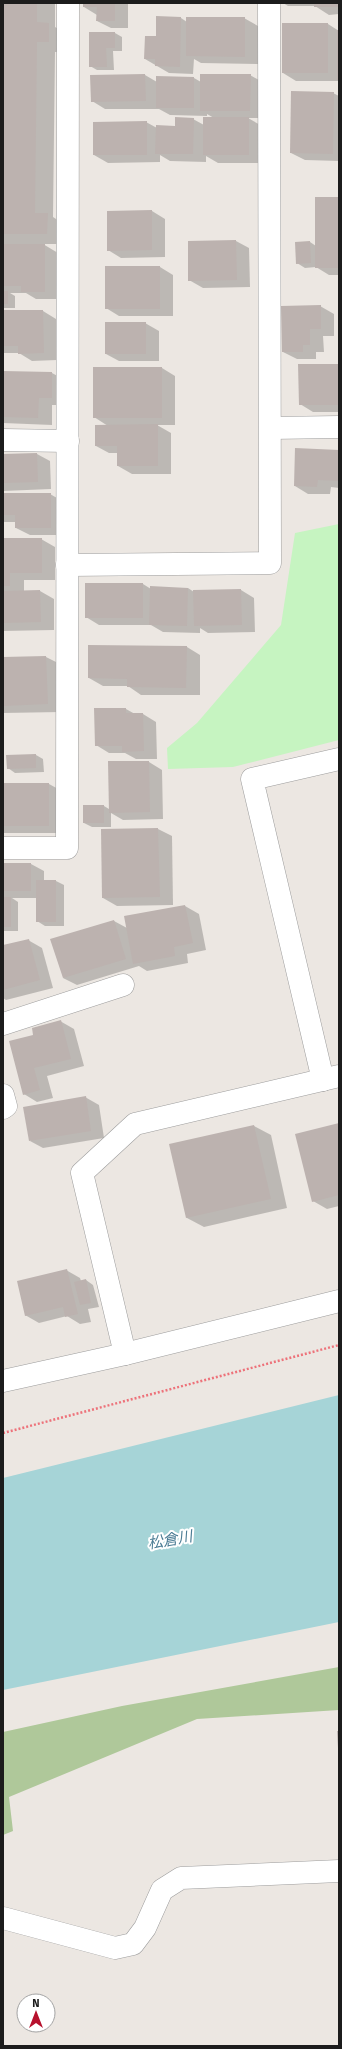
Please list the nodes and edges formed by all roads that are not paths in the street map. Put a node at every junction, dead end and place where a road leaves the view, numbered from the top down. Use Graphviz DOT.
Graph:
graph roads {
  1 [pos="68,3"];
  2 [pos="269,3"];
  3 [pos="339,427"];
  4 [pos="271,428"];
  5 [pos="3,440"];
  6 [pos="68,441"];
  7 [pos="66,565"];
  8 [pos="339,759"];
  9 [pos="3,848"];
  10 [pos="123,985"];
  11 [pos="3,1024"];
  12 [pos="331,1078"];
  13 [pos="3,1095"];
  14 [pos="3,1108"];
  15 [pos="339,1301"];
  16 [pos="125,1354"];
  17 [pos="3,1381"];
  18 [pos="339,1871"];
  19 [pos="3,1918"];
  1 -- 6 [label="street"];
  2 -- 4 [label="street"];
  3 -- 4 [label="street"];
  4 -- 7 [label="street"];
  5 -- 6 [label="street"];
  6 -- 7 [label="street"];
  7 -- 9 [label="street"];
  8 -- 12 [label="street"];
  10 -- 11 [label="street"];
  12 -- 16 [label="street"];
  13 -- 14 [label="street"];
  15 -- 16 [label="street"];
  16 -- 17 [label="street"];
  18 -- 19 [label="street"];
}
